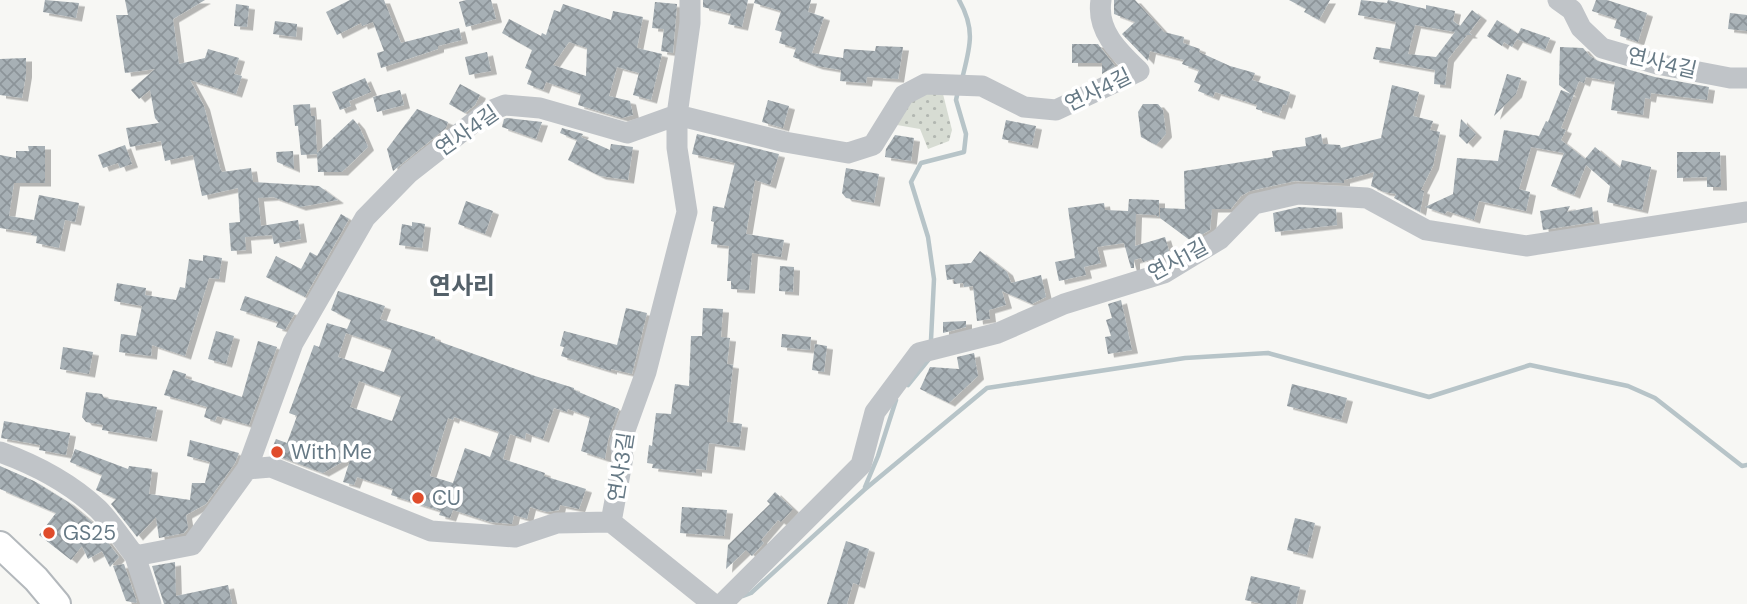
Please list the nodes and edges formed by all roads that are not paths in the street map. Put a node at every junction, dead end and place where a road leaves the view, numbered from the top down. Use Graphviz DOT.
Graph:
graph roads {
  1 [pos="690,0"];
  2 [pos="1101,0"];
  3 [pos="1558,0"];
  4 [pos="1747,78"];
  5 [pos="677,115"];
  6 [pos="1747,212"];
  7 [pos="0,452"];
  8 [pos="247,469"];
  9 [pos="611,522"];
  10 [pos="0,545"];
  11 [pos="135,556"];
  12 [pos="0,566"];
  13 [pos="722,601"];
  14 [pos="38,604"];
  15 [pos="57,604"];
  16 [pos="151,604"];
  1 -- 5 [label="street, 연사3길"];
  2 -- 5 [label="street, 연사4길"];
  3 -- 4 [label="street, 연사4길"];
  5 -- 8 [label="street, 연사4길"];
  5 -- 9 [label="street, 연사3길"];
  6 -- 13 [label="street, 연사1길"];
  7 -- 11 [label="street"];
  8 -- 9 [label="street, 연사3길"];
  8 -- 11 [label="street, 연사4길"];
  9 -- 13 [label="street"];
  10 -- 15 [label="main road"];
  11 -- 16 [label="street"];
  12 -- 14 [label="main road"];
}
